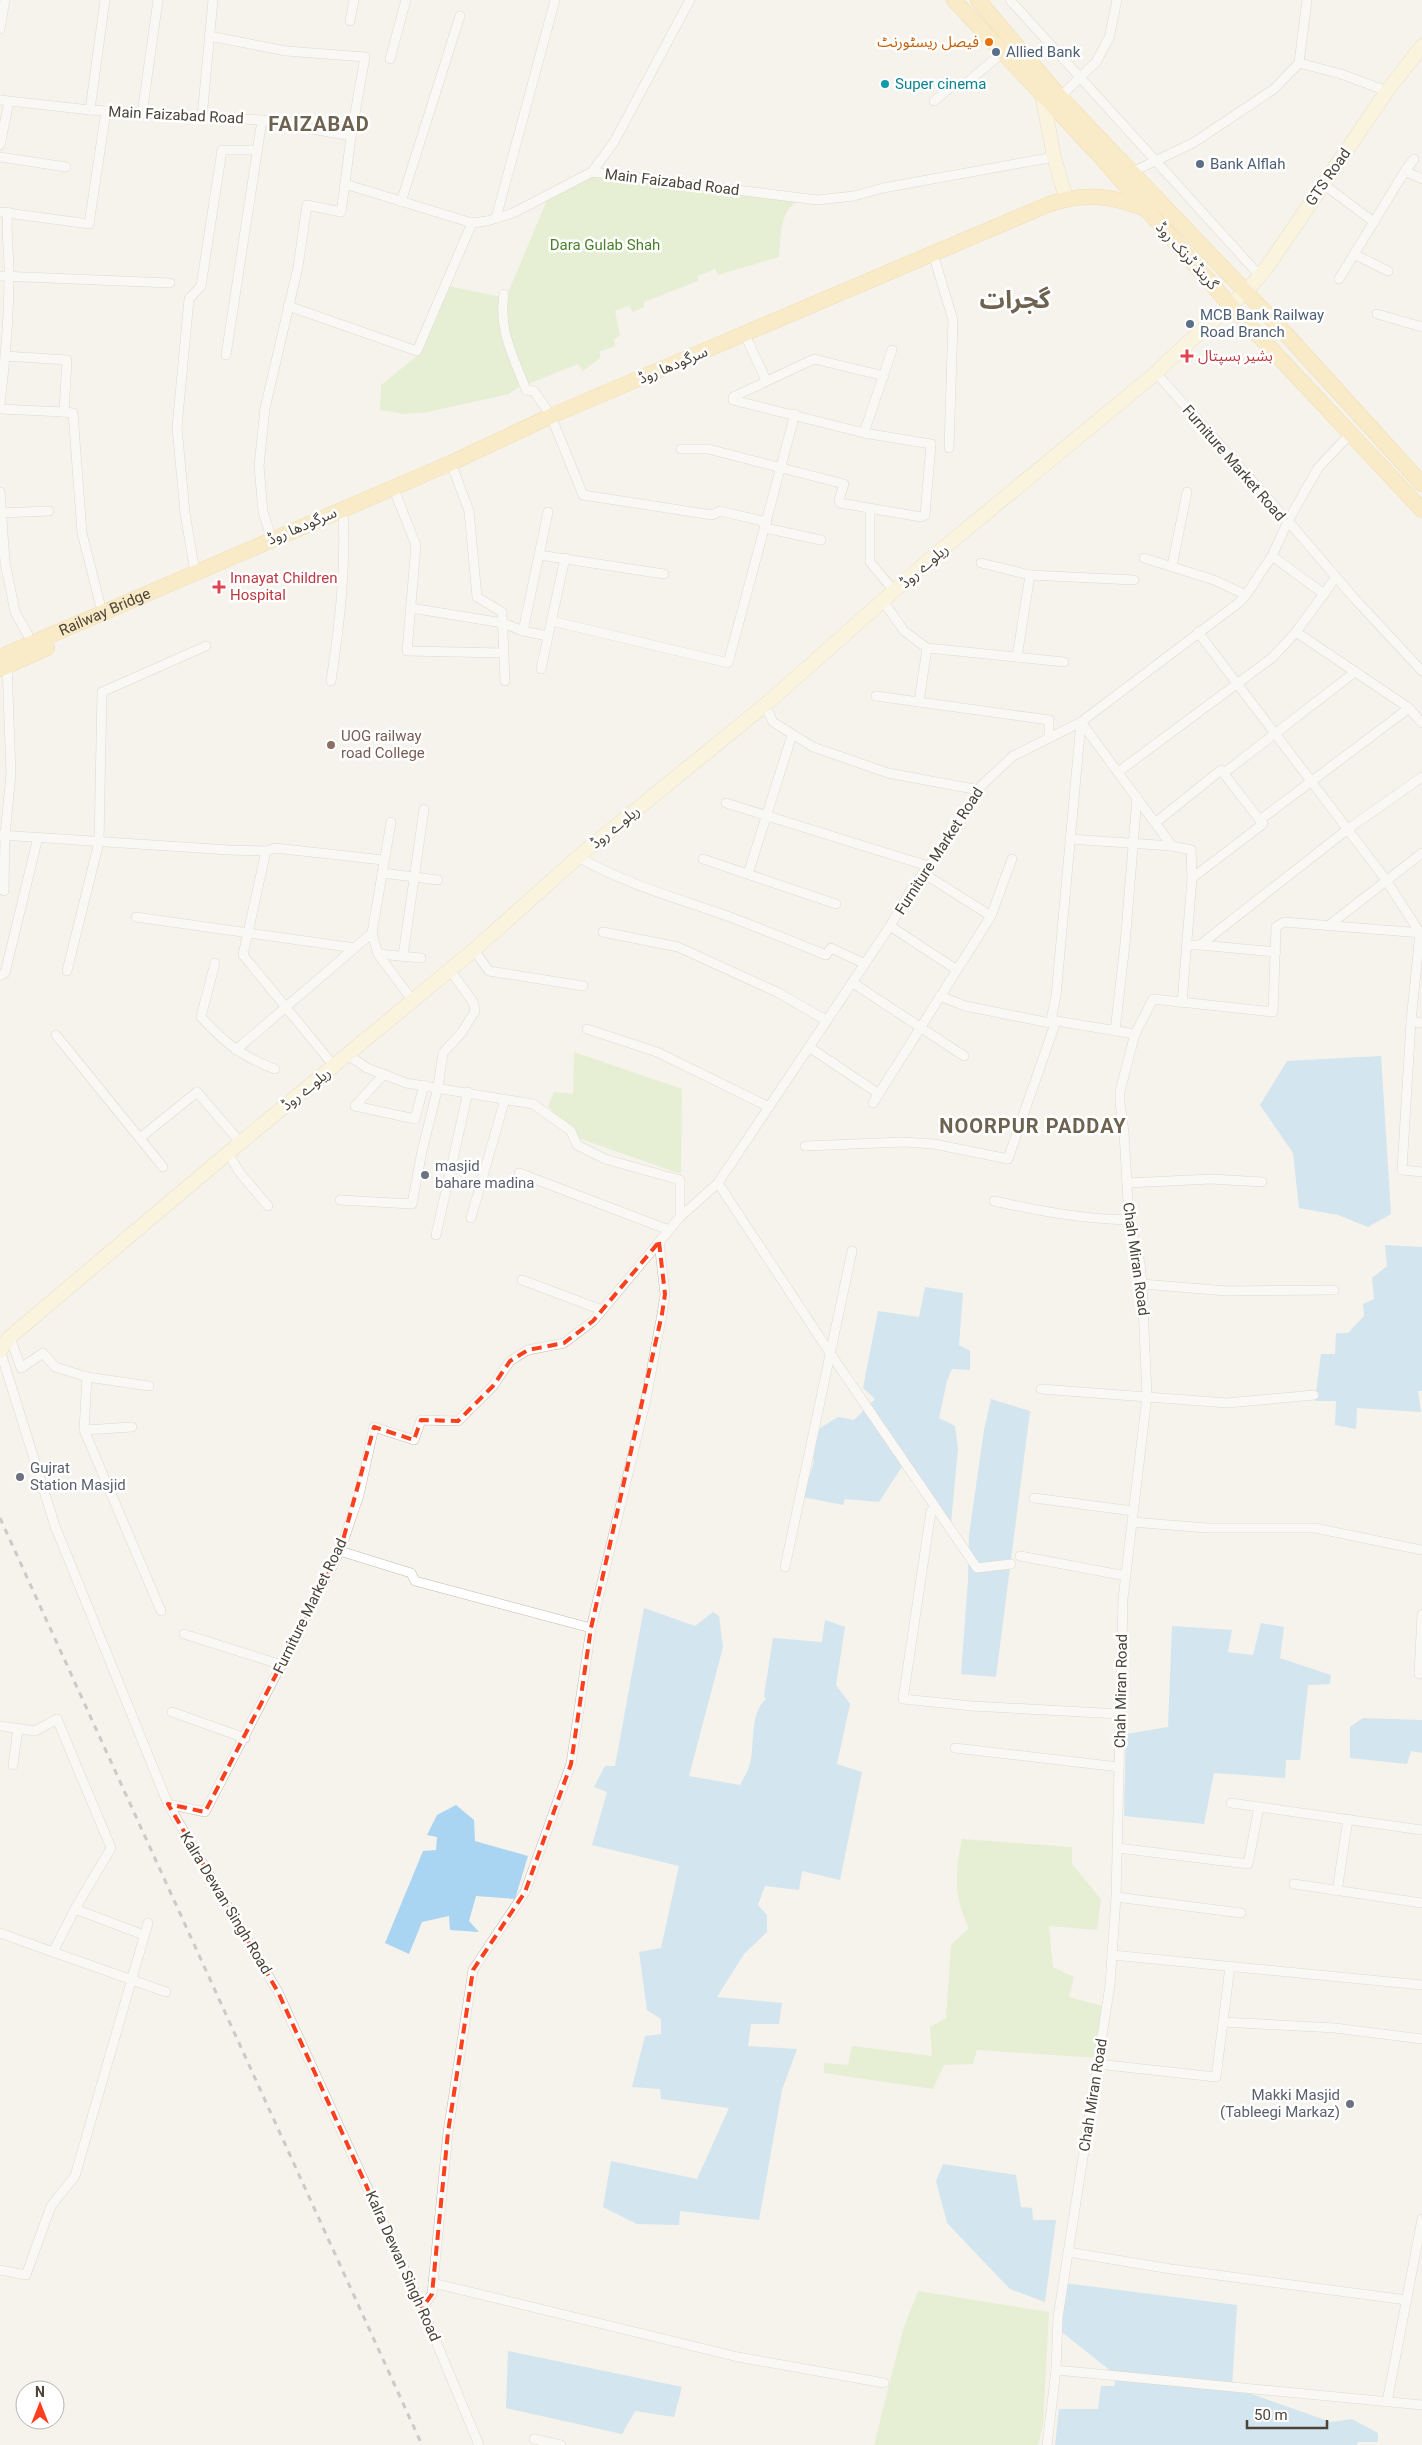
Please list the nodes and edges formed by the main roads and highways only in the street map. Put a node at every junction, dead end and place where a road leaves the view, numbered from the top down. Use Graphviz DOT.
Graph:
graph roads {
  1 [pos="954,0"];
  2 [pos="978,0"];
  3 [pos="1144,208"];
  4 [pos="1422,484"];
  5 [pos="1422,510"];
  6 [pos="201,567"];
  7 [pos="0,647"];
  8 [pos="2,664"];
  1 -- 3 [label="main road, گرینڈ ٹرنک روڈ"];
  2 -- 4 [label="main road, گرینڈ ٹرنک روڈ"];
  3 -- 5 [label="main road, گرینڈ ٹرنک روڈ"];
  3 -- 6 [label="main road, سرگودھا روڈ"];
  6 -- 7 [label="main road, سرگودھا روڈ"];
  6 -- 8 [label="main road"];
}
